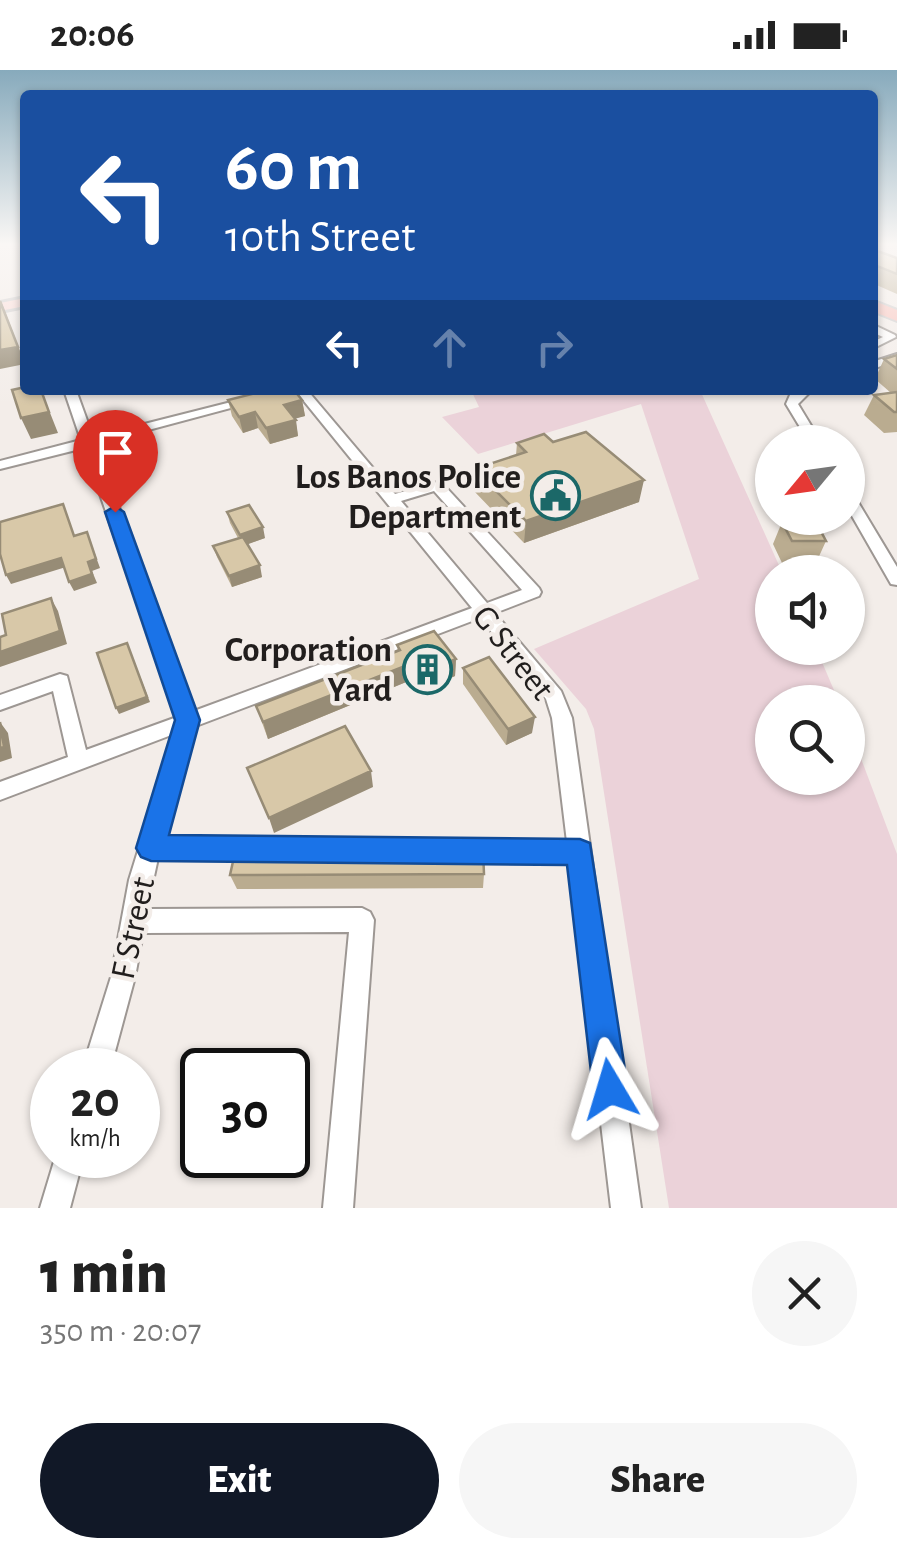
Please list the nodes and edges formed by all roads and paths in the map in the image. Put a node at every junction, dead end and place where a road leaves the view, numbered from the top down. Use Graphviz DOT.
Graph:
graph roads {
  1 [pos="878,331"];
  2 [pos="878,343"];
  3 [pos="72,395"];
  4 [pos="302,395"];
  5 [pos="798,395"];
  6 [pos="258,400"];
  7 [pos="805,425"];
  8 [pos="90,442"];
  9 [pos="0,465"];
  10 [pos="392,500"];
  11 [pos="865,526"];
  12 [pos="897,580"];
  13 [pos="480,610"];
  14 [pos="0,703"];
  15 [pos="188,720"];
  16 [pos="78,761"];
  17 [pos="0,791"];
  18 [pos="151,848"];
  19 [pos="287,849"];
  20 [pos="444,850"];
  21 [pos="580,852"];
  22 [pos="133,921"];
  23 [pos="102,1048"];
  24 [pos="63,1178"];
  25 [pos="55,1208"];
  26 [pos="338,1208"];
  27 [pos="626,1208"];
  1 -- 2 [label="street"];
  3 -- 8 [label="street"];
  4 -- 10 [label="street, G Street"];
  5 -- 7 [label="street"];
  6 -- 8 [label="street"];
  8 -- 9 [label="street"];
  8 -- 15 [label="street"];
  10 -- 13 [label="street, G Street"];
  10 -- 13 [label="street"];
  11 -- 12 [label="street"];
  13 -- 15 [label="street"];
  13 -- 21 [label="street, G Street"];
  14 -- 16 [label="street"];
  15 -- 16 [label="street"];
  15 -- 18 [label="street, F Street"];
  16 -- 17 [label="street"];
  18 -- 19 [label="street"];
  18 -- 22 [label="street, F Street"];
  20 -- 21 [label="street"];
  21 -- 27 [label="street, G Street"];
  22 -- 23 [label="street, F Street"];
  22 -- 26 [label="street"];
  24 -- 25 [label="street"];
}
